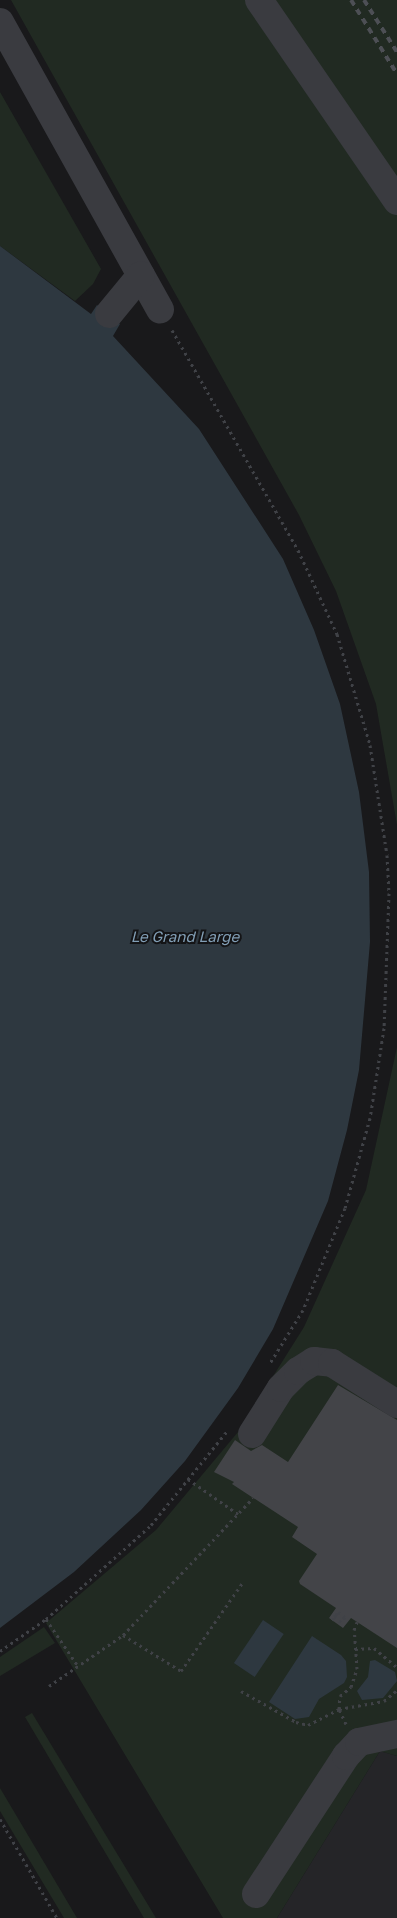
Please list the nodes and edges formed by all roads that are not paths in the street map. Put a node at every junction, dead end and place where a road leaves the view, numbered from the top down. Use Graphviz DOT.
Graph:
graph roads {
  1 [pos="260,0"];
  2 [pos="0,22"];
  3 [pos="397,201"];
  4 [pos="141,275"];
  5 [pos="160,309"];
  6 [pos="109,314"];
  7 [pos="397,1404"];
  8 [pos="243,1428"];
  9 [pos="397,1734"];
  10 [pos="256,1894"];
  1 -- 3 [label="street"];
  2 -- 4 [label="street"];
  4 -- 5 [label="street"];
  4 -- 6 [label="street"];
  7 -- 8 [label="street"];
  9 -- 10 [label="street"];
}
